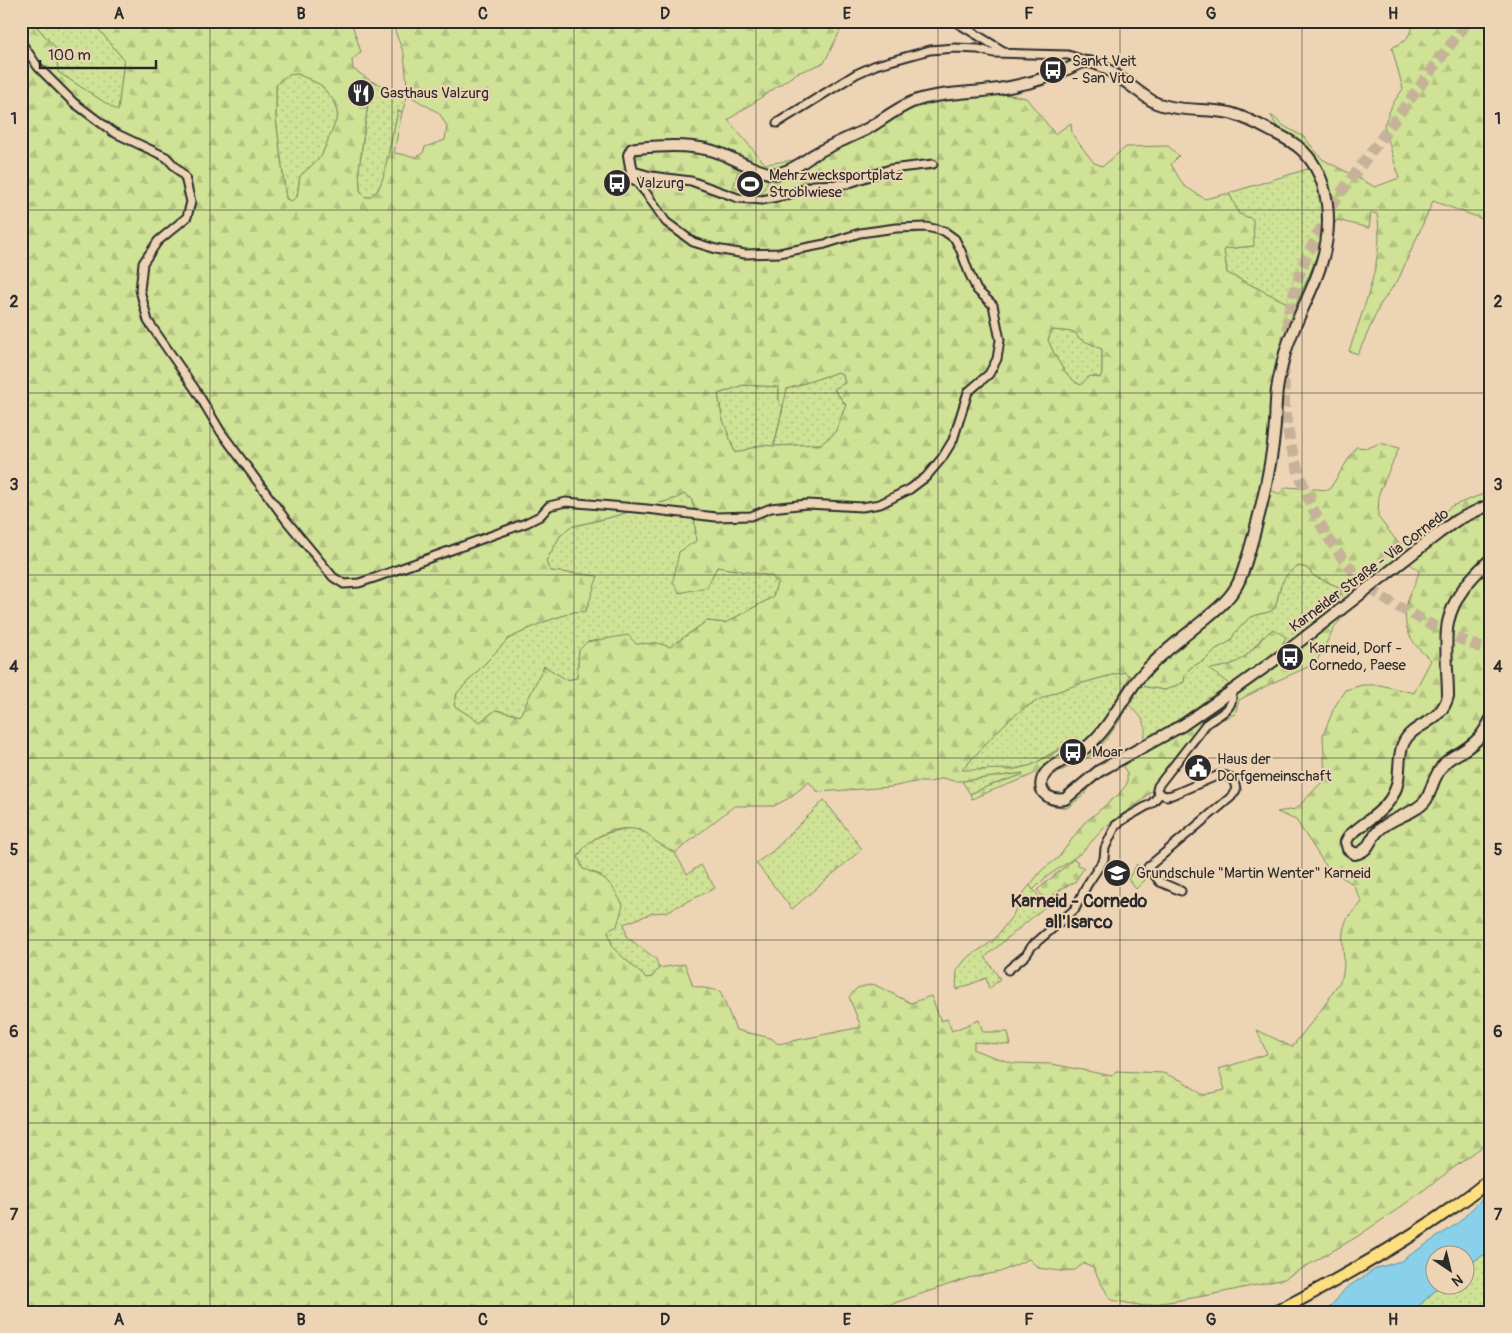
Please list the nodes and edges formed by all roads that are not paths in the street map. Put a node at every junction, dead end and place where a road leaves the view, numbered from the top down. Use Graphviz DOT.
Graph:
graph roads {
  1 [pos="954,21"];
  2 [pos="21,42"];
  3 [pos="1008,53"];
  4 [pos="1087,61"];
  5 [pos="778,123"];
  6 [pos="933,164"];
  7 [pos="632,175"];
  8 [pos="1491,504"];
  9 [pos="1491,559"];
  10 [pos="1229,693"];
  11 [pos="1491,719"];
  12 [pos="1160,794"];
  13 [pos="1181,891"];
  14 [pos="1008,970"];
  15 [pos="1491,1178"];
  16 [pos="1276,1312"];
  1 -- 3 [label="street"];
  2 -- 7 [label="street"];
  3 -- 4 [label="street"];
  3 -- 5 [label="street"];
  4 -- 7 [label="street"];
  4 -- 10 [label="street, Karneider Straße - Via Cornedo"];
  6 -- 7 [label="street"];
  8 -- 10 [label="street, Karneider Straße - Via Cornedo"];
  9 -- 11 [label="street"];
  10 -- 12 [label="street"];
  12 -- 13 [label="street"];
  12 -- 14 [label="street"];
  15 -- 16 [label="main road"];
}
